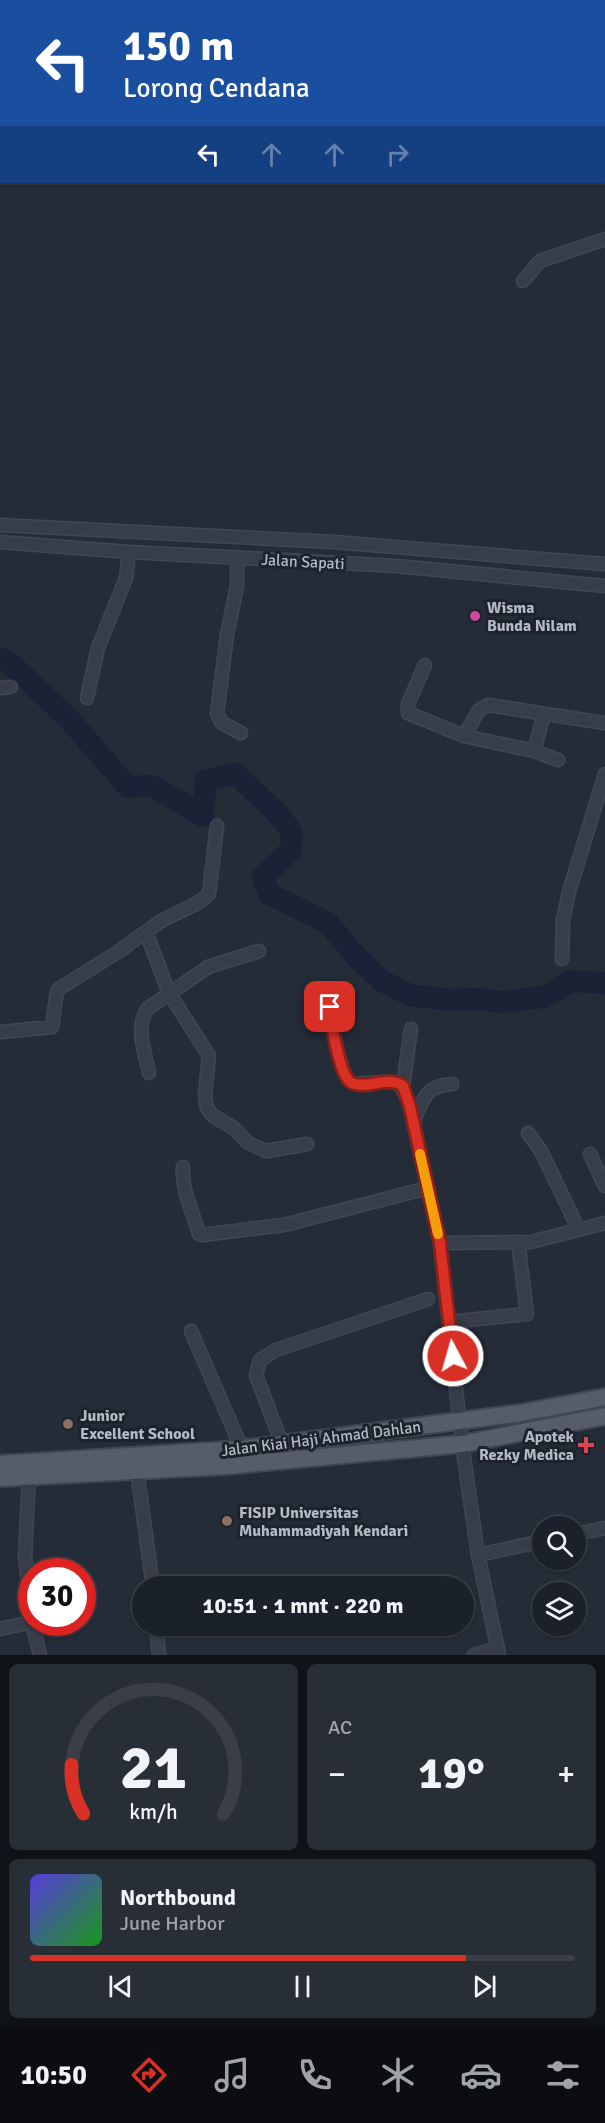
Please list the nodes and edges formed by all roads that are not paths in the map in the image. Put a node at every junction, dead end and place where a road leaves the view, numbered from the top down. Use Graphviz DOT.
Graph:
graph roads {
  1 [pos="605,239"];
  2 [pos="523,281"];
  3 [pos="0,525"];
  4 [pos="0,542"];
  5 [pos="333,542"];
  6 [pos="129,552"];
  7 [pos="237,557"];
  8 [pos="331,562"];
  9 [pos="605,564"];
  10 [pos="605,586"];
  11 [pos="425,665"];
  12 [pos="87,698"];
  13 [pos="543,714"];
  14 [pos="605,723"];
  15 [pos="241,733"];
  16 [pos="464,736"];
  17 [pos="534,751"];
  18 [pos="558,759"];
  19 [pos="605,774"];
  20 [pos="217,826"];
  21 [pos="146,932"];
  22 [pos="259,951"];
  23 [pos="562,959"];
  24 [pos="169,993"];
  25 [pos="330,1007"];
  26 [pos="411,1029"];
  27 [pos="0,1032"];
  28 [pos="149,1073"];
  29 [pos="452,1084"];
  30 [pos="403,1086"];
  31 [pos="413,1123"];
  32 [pos="528,1133"];
  33 [pos="308,1144"];
  34 [pos="590,1154"];
  35 [pos="183,1167"];
  36 [pos="605,1186"];
  37 [pos="428,1188"];
  38 [pos="605,1223"];
  39 [pos="579,1230"];
  40 [pos="518,1242"];
  41 [pos="440,1243"];
  42 [pos="428,1299"];
  43 [pos="449,1322"];
  44 [pos="191,1331"];
  45 [pos="605,1397"];
  46 [pos="605,1416"];
  47 [pos="460,1421"];
  48 [pos="282,1444"];
  49 [pos="462,1444"];
  50 [pos="242,1449"];
  51 [pos="0,1464"];
  52 [pos="137,1470"];
  53 [pos="29,1476"];
  54 [pos="0,1478"];
  55 [pos="605,1528"];
  56 [pos="586,1532"];
  57 [pos="532,1544"];
  58 [pos="478,1556"];
  59 [pos="25,1558"];
  60 [pos="151,1576"];
  61 [pos="18,1624"];
  62 [pos="0,1629"];
  63 [pos="36,1636"];
  64 [pos="157,1636"];
  65 [pos="499,1652"];
  66 [pos="40,1655"];
  67 [pos="159,1655"];
  68 [pos="474,1655"];
  1 -- 2 [label="street"];
  3 -- 5 [label="street, Jalan Sapati"];
  4 -- 6 [label="street, Jalan Sapati"];
  5 -- 8 [label="street"];
  5 -- 9 [label="street, Jalan Sapati"];
  6 -- 7 [label="street, Jalan Sapati"];
  6 -- 12 [label="street"];
  7 -- 8 [label="street, Jalan Sapati"];
  7 -- 15 [label="street"];
  8 -- 10 [label="street, Jalan Sapati"];
  11 -- 16 [label="street"];
  13 -- 14 [label="street"];
  13 -- 16 [label="street"];
  13 -- 17 [label="street"];
  16 -- 17 [label="street"];
  17 -- 18 [label="street"];
  19 -- 23 [label="street"];
  20 -- 21 [label="street"];
  21 -- 24 [label="street"];
  21 -- 27 [label="street"];
  22 -- 24 [label="street"];
  24 -- 28 [label="street"];
  24 -- 33 [label="street"];
  25 -- 30 [label="street"];
  26 -- 30 [label="street"];
  29 -- 31 [label="street"];
  30 -- 31 [label="street"];
  31 -- 37 [label="street"];
  32 -- 39 [label="street"];
  34 -- 36 [label="street"];
  35 -- 37 [label="street"];
  37 -- 41 [label="street"];
  38 -- 39 [label="street"];
  39 -- 40 [label="street"];
  40 -- 41 [label="street"];
  40 -- 43 [label="street"];
  41 -- 43 [label="street"];
  42 -- 48 [label="street"];
  43 -- 47 [label="street"];
  44 -- 50 [label="street"];
  45 -- 47 [label="main road, Jalan Kiai Haji Ahmad Dahlan"];
  46 -- 49 [label="main road, Jalan Kiai Haji Ahmad Dahlan"];
  47 -- 48 [label="main road, Jalan Kiai Haji Ahmad Dahlan"];
  47 -- 49 [label="street"];
  48 -- 50 [label="main road, Jalan Kiai Haji Ahmad Dahlan"];
  49 -- 52 [label="main road, Jalan Kiai Haji Ahmad Dahlan"];
  49 -- 58 [label="street"];
  50 -- 51 [label="main road, Jalan Kiai Haji Ahmad Dahlan"];
  52 -- 53 [label="main road, Jalan Kiai Haji Ahmad Dahlan"];
  52 -- 60 [label="street"];
  53 -- 54 [label="main road, Jalan Kiai Haji Ahmad Dahlan"];
  53 -- 59 [label="street"];
  55 -- 56 [label="street"];
  57 -- 58 [label="street"];
  58 -- 65 [label="street"];
  61 -- 62 [label="street"];
  63 -- 66 [label="street"];
  64 -- 67 [label="street"];
  65 -- 68 [label="street"];
}
